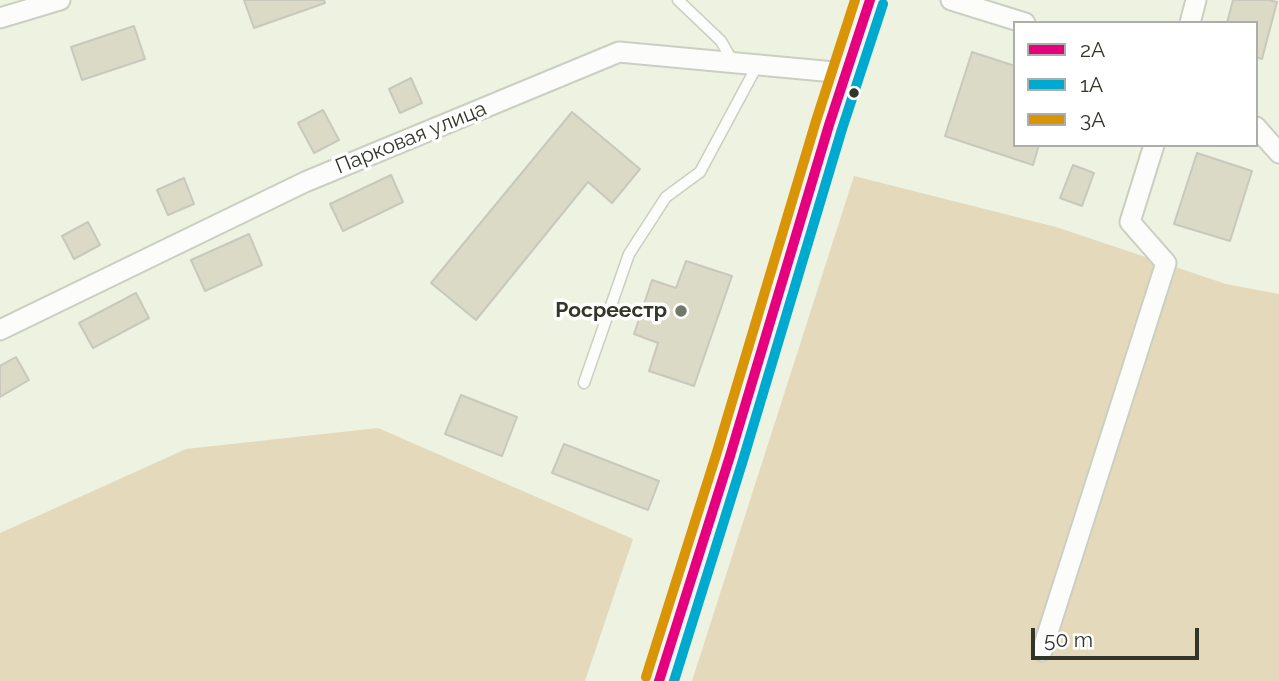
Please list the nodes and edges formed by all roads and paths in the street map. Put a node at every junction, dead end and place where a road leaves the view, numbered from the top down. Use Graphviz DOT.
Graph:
graph roads {
  1 [pos="60,0"];
  2 [pos="678,0"];
  3 [pos="870,0"];
  4 [pos="951,0"];
  5 [pos="1196,0"];
  6 [pos="0,18"];
  7 [pos="1019,21"];
  8 [pos="1191,21"];
  9 [pos="734,62"];
  10 [pos="758,65"];
  11 [pos="845,73"];
  12 [pos="1258,127"];
  13 [pos="1258,129"];
  14 [pos="1279,131"];
  15 [pos="1153,147"];
  16 [pos="1279,153"];
  17 [pos="0,330"];
  18 [pos="584,383"];
  19 [pos="1042,651"];
  20 [pos="659,681"];
  1 -- 6 [label="street"];
  2 -- 9 [label="lane"];
  3 -- 11 [label="main road"];
  4 -- 7 [label="street"];
  5 -- 8 [label="street"];
  9 -- 10 [label="street, Парковая улица"];
  9 -- 17 [label="street, Парковая улица"];
  10 -- 11 [label="street, Парковая улица"];
  10 -- 18 [label="lane"];
  11 -- 20 [label="main road"];
  12 -- 14 [label="street"];
  13 -- 16 [label="street"];
  15 -- 19 [label="street"];
}
